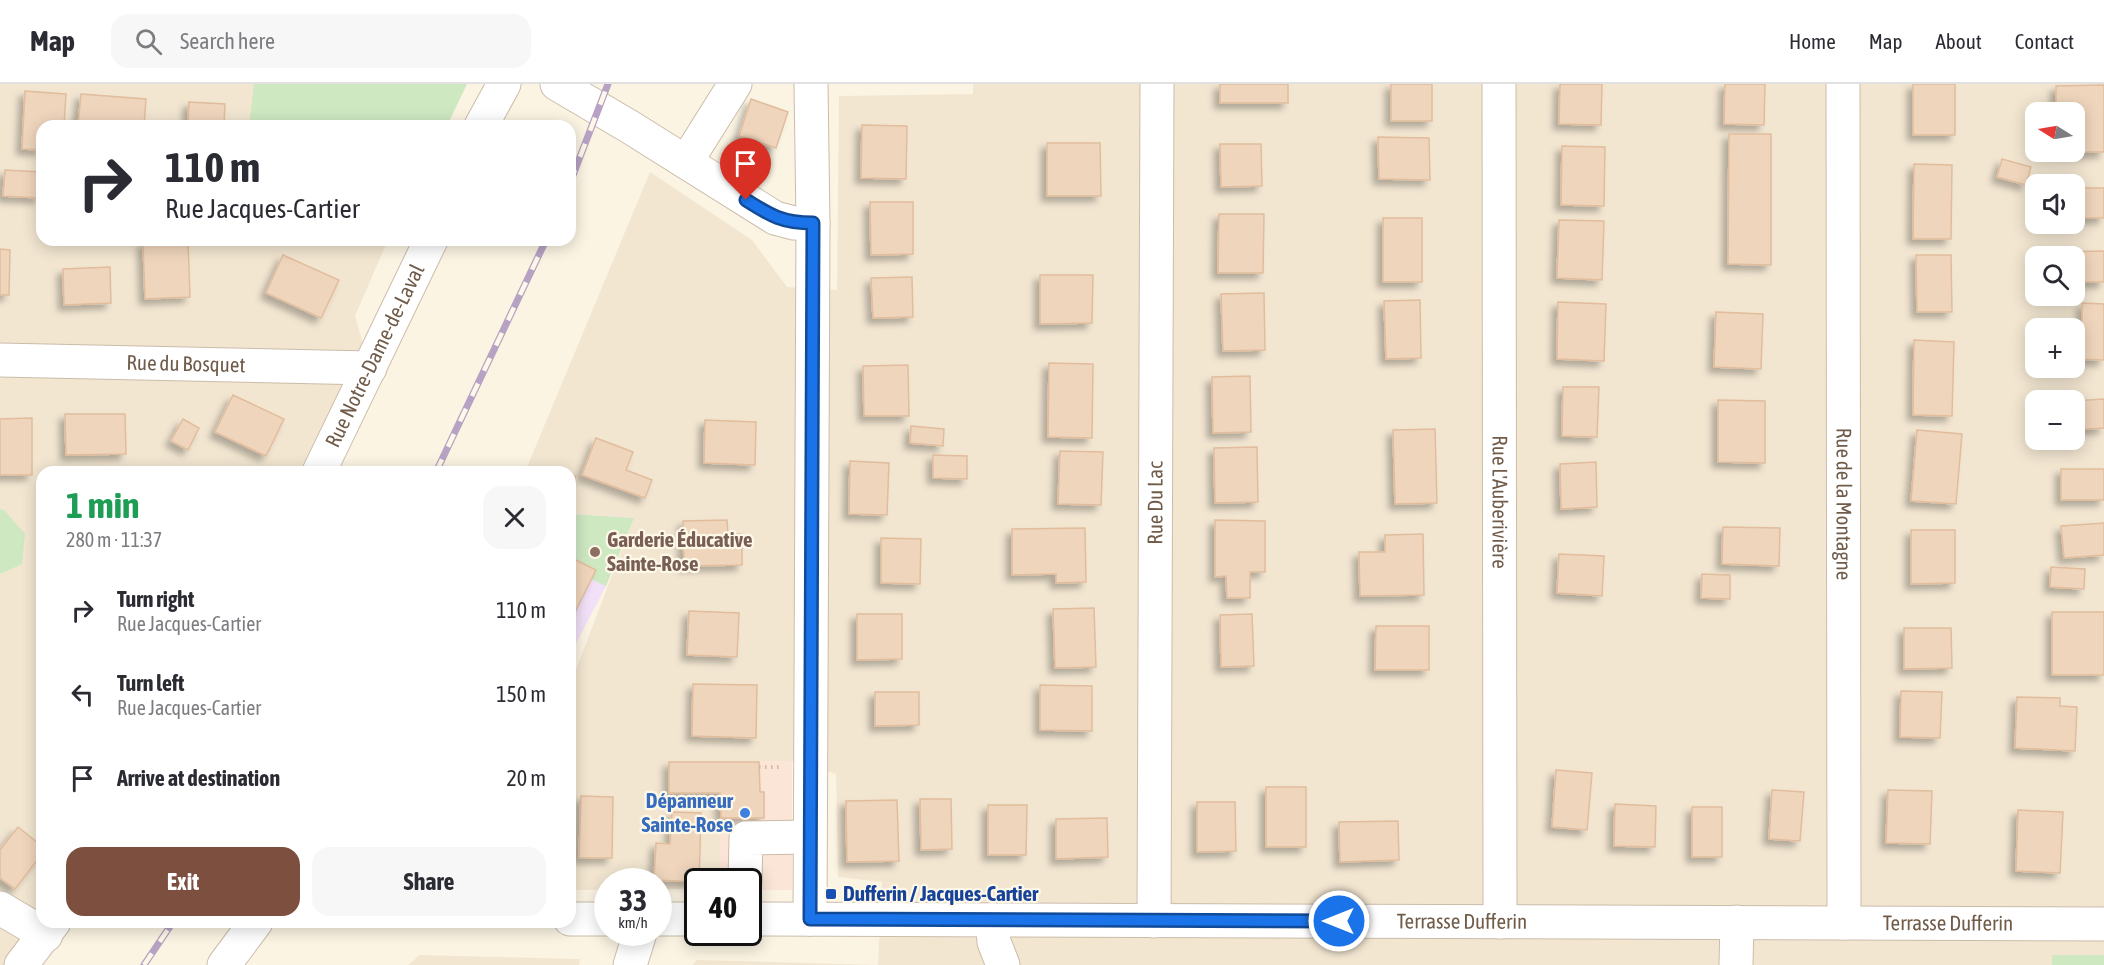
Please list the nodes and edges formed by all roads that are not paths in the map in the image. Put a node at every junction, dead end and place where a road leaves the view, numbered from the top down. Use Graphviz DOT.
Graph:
graph roads {
  1 [pos="504,84"];
  2 [pos="557,84"];
  3 [pos="735,84"];
  4 [pos="1157,84"];
  5 [pos="1499,84"];
  6 [pos="1843,84"];
  7 [pos="811,89"];
  8 [pos="484,120"];
  9 [pos="686,162"];
  10 [pos="813,223"];
  11 [pos="428,246"];
  12 [pos="0,360"];
  13 [pos="370,368"];
  14 [pos="322,466"];
  15 [pos="810,837"];
  16 [pos="745,868"];
  17 [pos="0,908"];
  18 [pos="576,919"];
  19 [pos="594,919"];
  20 [pos="762,919"];
  21 [pos="810,919"];
  22 [pos="992,920"];
  23 [pos="1154,921"];
  24 [pos="1500,922"];
  25 [pos="1737,922"];
  26 [pos="36,923"];
  27 [pos="1844,923"];
  28 [pos="2104,924"];
  29 [pos="252,928"];
  30 [pos="50,929"];
  31 [pos="636,946"];
  32 [pos="21,965"];
  33 [pos="224,965"];
  34 [pos="630,965"];
  35 [pos="1003,965"];
  36 [pos="1736,965"];
  1 -- 8 [label="street"];
  2 -- 9 [label="street"];
  3 -- 9 [label="street"];
  4 -- 23 [label="street, Rue Du Lac"];
  5 -- 24 [label="street, Rue L'Auberivière"];
  6 -- 27 [label="street, Rue de la Montagne"];
  7 -- 10 [label="street"];
  9 -- 10 [label="street"];
  10 -- 15 [label="street"];
  11 -- 13 [label="street, Rue Notre-Dame-de-Laval"];
  12 -- 13 [label="street, Rue du Bosquet"];
  13 -- 14 [label="street, Rue Notre-Dame-de-Laval"];
  15 -- 16 [label="street"];
  15 -- 21 [label="street"];
  17 -- 26 [label="street"];
  18 -- 19 [label="street"];
  20 -- 21 [label="street, Terrasse Dufferin"];
  21 -- 22 [label="street, Terrasse Dufferin"];
  22 -- 23 [label="street, Terrasse Dufferin"];
  22 -- 35 [label="street"];
  23 -- 24 [label="street, Terrasse Dufferin"];
  24 -- 25 [label="street, Terrasse Dufferin"];
  25 -- 27 [label="street, Terrasse Dufferin"];
  25 -- 36 [label="street"];
  27 -- 28 [label="street, Terrasse Dufferin"];
  29 -- 33 [label="street"];
  30 -- 32 [label="street"];
  31 -- 34 [label="street"];
}
